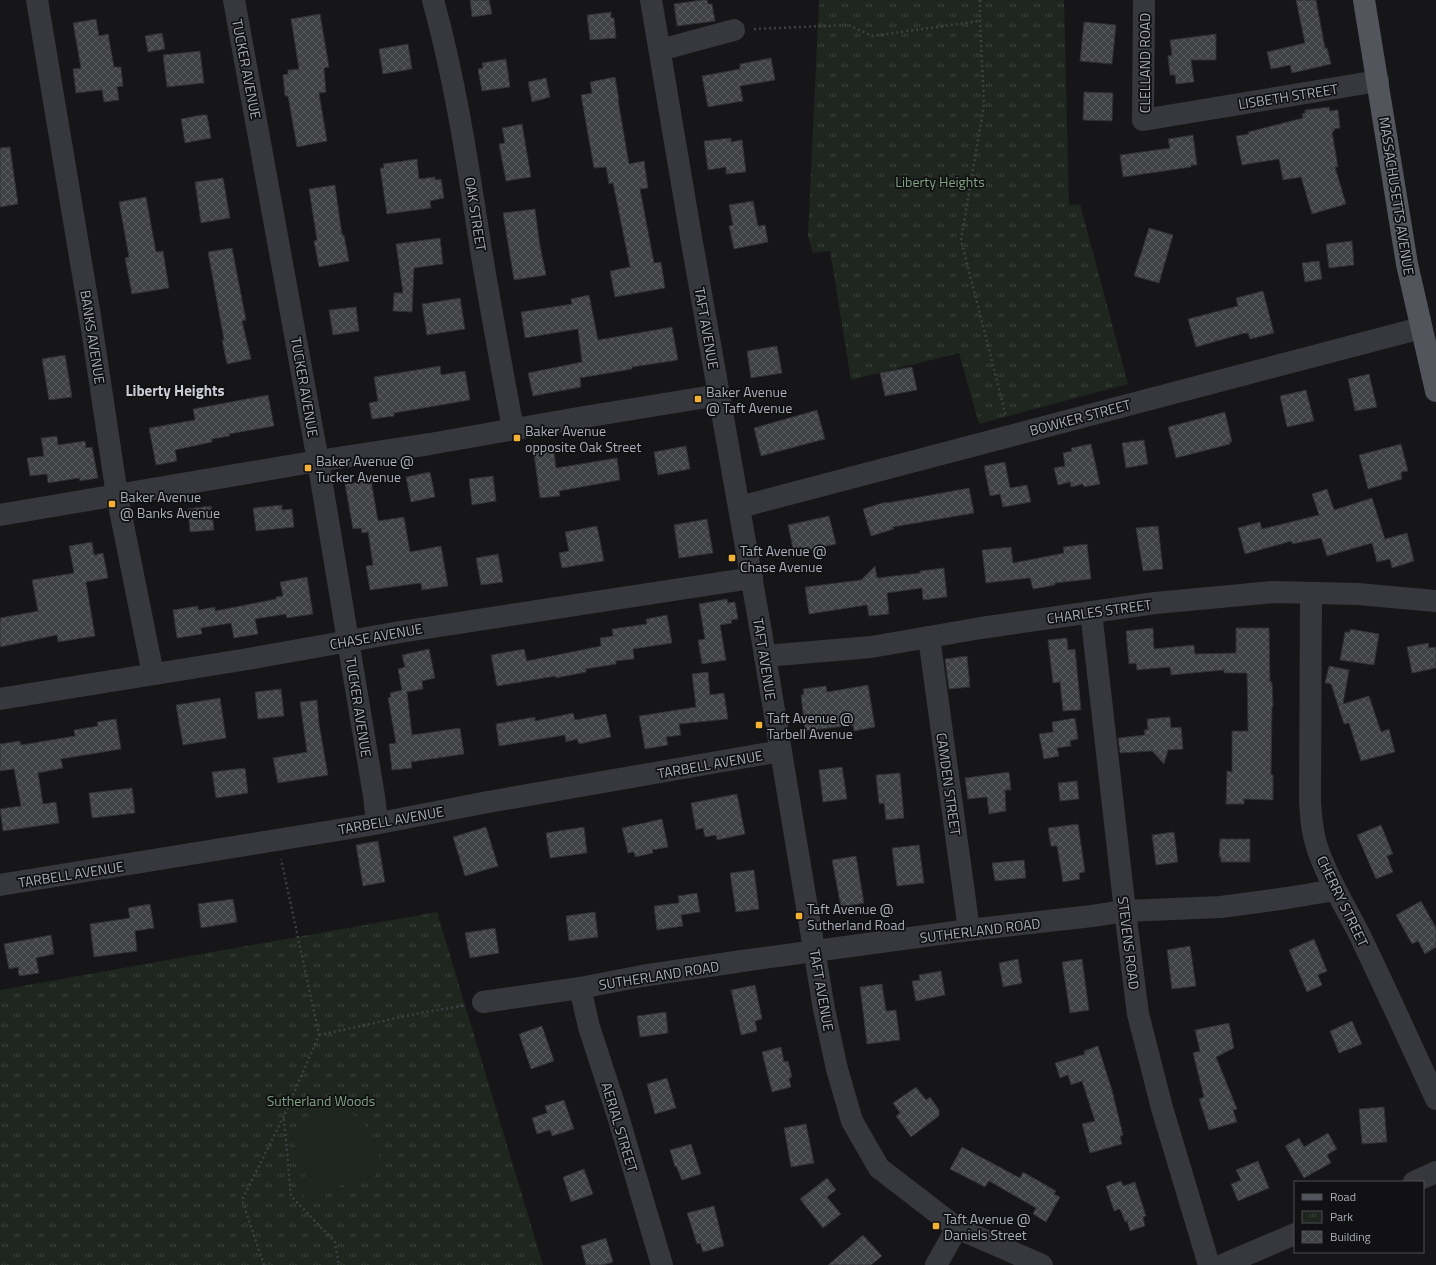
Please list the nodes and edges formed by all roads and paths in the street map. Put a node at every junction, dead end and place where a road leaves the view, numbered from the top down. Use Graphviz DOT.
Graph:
graph roads {
  1 [pos="37,0"];
  2 [pos="234,0"];
  3 [pos="433,0"];
  4 [pos="651,0"];
  5 [pos="980,0"];
  6 [pos="1144,0"];
  7 [pos="1364,0"];
  8 [pos="980,21"];
  9 [pos="734,30"];
  10 [pos="660,50"];
  11 [pos="1378,81"];
  12 [pos="1198,111"];
  13 [pos="1421,328"];
  14 [pos="1436,391"];
  15 [pos="719,395"];
  16 [pos="513,429"];
  17 [pos="1011,436"];
  18 [pos="318,461"];
  19 [pos="117,495"];
  20 [pos="740,507"];
  21 [pos="0,515"];
  22 [pos="752,578"];
  23 [pos="1311,593"];
  24 [pos="1436,601"];
  25 [pos="1090,612"];
  26 [pos="929,637"];
  27 [pos="348,641"];
  28 [pos="765,656"];
  29 [pos="153,674"];
  30 [pos="0,699"];
  31 [pos="781,751"];
  32 [pos="377,824"];
  33 [pos="277,839"];
  34 [pos="0,886"];
  35 [pos="1335,890"];
  36 [pos="1125,911"];
  37 [pos="969,930"];
  38 [pos="815,951"];
  39 [pos="580,988"];
  40 [pos="483,1002"];
  41 [pos="319,1035"];
  42 [pos="1436,1099"];
  43 [pos="284,1118"];
  44 [pos="1436,1172"];
  45 [pos="1416,1181"];
  46 [pos="957,1228"];
  47 [pos="1294,1234"];
  48 [pos="264,1265"];
  49 [pos="339,1265"];
  50 [pos="662,1265"];
  51 [pos="936,1265"];
  52 [pos="1042,1265"];
  53 [pos="1209,1265"];
  54 [pos="1222,1265"];
  1 -- 19 [label="street, BANKS AVENUE"];
  2 -- 18 [label="street, TUCKER AVENUE"];
  3 -- 16 [label="street, OAK STREET"];
  4 -- 10 [label="street, TAFT AVENUE"];
  5 -- 8 [label="path"];
  6 -- 12 [label="street, CLELLAND ROAD"];
  7 -- 11 [label="main road, MASSACHUSETTS AVENUE"];
  8 -- 9 [label="path"];
  8 -- 17 [label="path"];
  9 -- 10 [label="street"];
  10 -- 15 [label="street, TAFT AVENUE"];
  11 -- 12 [label="street, LISBETH STREET"];
  11 -- 13 [label="main road, MASSACHUSETTS AVENUE"];
  13 -- 14 [label="main road, MASSACHUSETTS AVENUE"];
  13 -- 17 [label="street, BOWKER STREET"];
  15 -- 16 [label="street"];
  15 -- 20 [label="street, TAFT AVENUE"];
  16 -- 18 [label="street"];
  17 -- 20 [label="street, BOWKER STREET"];
  18 -- 19 [label="street"];
  18 -- 27 [label="street, TUCKER AVENUE"];
  19 -- 21 [label="street"];
  19 -- 29 [label="street, BANKS AVENUE"];
  20 -- 22 [label="street, TAFT AVENUE"];
  22 -- 27 [label="street, CHASE AVENUE"];
  22 -- 28 [label="street, TAFT AVENUE"];
  23 -- 24 [label="street, CHARLES STREET"];
  23 -- 25 [label="street, CHARLES STREET"];
  23 -- 35 [label="street, CHERRY STREET"];
  25 -- 26 [label="street, CHARLES STREET"];
  25 -- 36 [label="street, STEVENS ROAD"];
  26 -- 28 [label="street, CHARLES STREET"];
  26 -- 37 [label="street, CAMDEN STREET"];
  27 -- 29 [label="street, CHASE AVENUE"];
  27 -- 32 [label="street, TUCKER AVENUE"];
  28 -- 31 [label="street, TAFT AVENUE"];
  29 -- 30 [label="street, CHASE AVENUE"];
  31 -- 32 [label="street, TARBELL AVENUE"];
  31 -- 38 [label="street, TAFT AVENUE"];
  32 -- 33 [label="street, TARBELL AVENUE"];
  33 -- 34 [label="street, TARBELL AVENUE"];
  33 -- 41 [label="path"];
  35 -- 36 [label="street, SUTHERLAND ROAD"];
  35 -- 42 [label="street, CHERRY STREET"];
  36 -- 37 [label="street, SUTHERLAND ROAD"];
  36 -- 53 [label="street, STEVENS ROAD"];
  37 -- 38 [label="street, SUTHERLAND ROAD"];
  38 -- 39 [label="street, SUTHERLAND ROAD"];
  38 -- 46 [label="street, TAFT AVENUE"];
  39 -- 40 [label="street, SUTHERLAND ROAD"];
  39 -- 50 [label="street, AERIAL STREET"];
  40 -- 41 [label="path"];
  41 -- 43 [label="path"];
  43 -- 48 [label="path"];
  43 -- 49 [label="path"];
  44 -- 45 [label="street"];
  46 -- 51 [label="street"];
  46 -- 52 [label="street, TAFT AVENUE"];
  47 -- 54 [label="street"];
}
